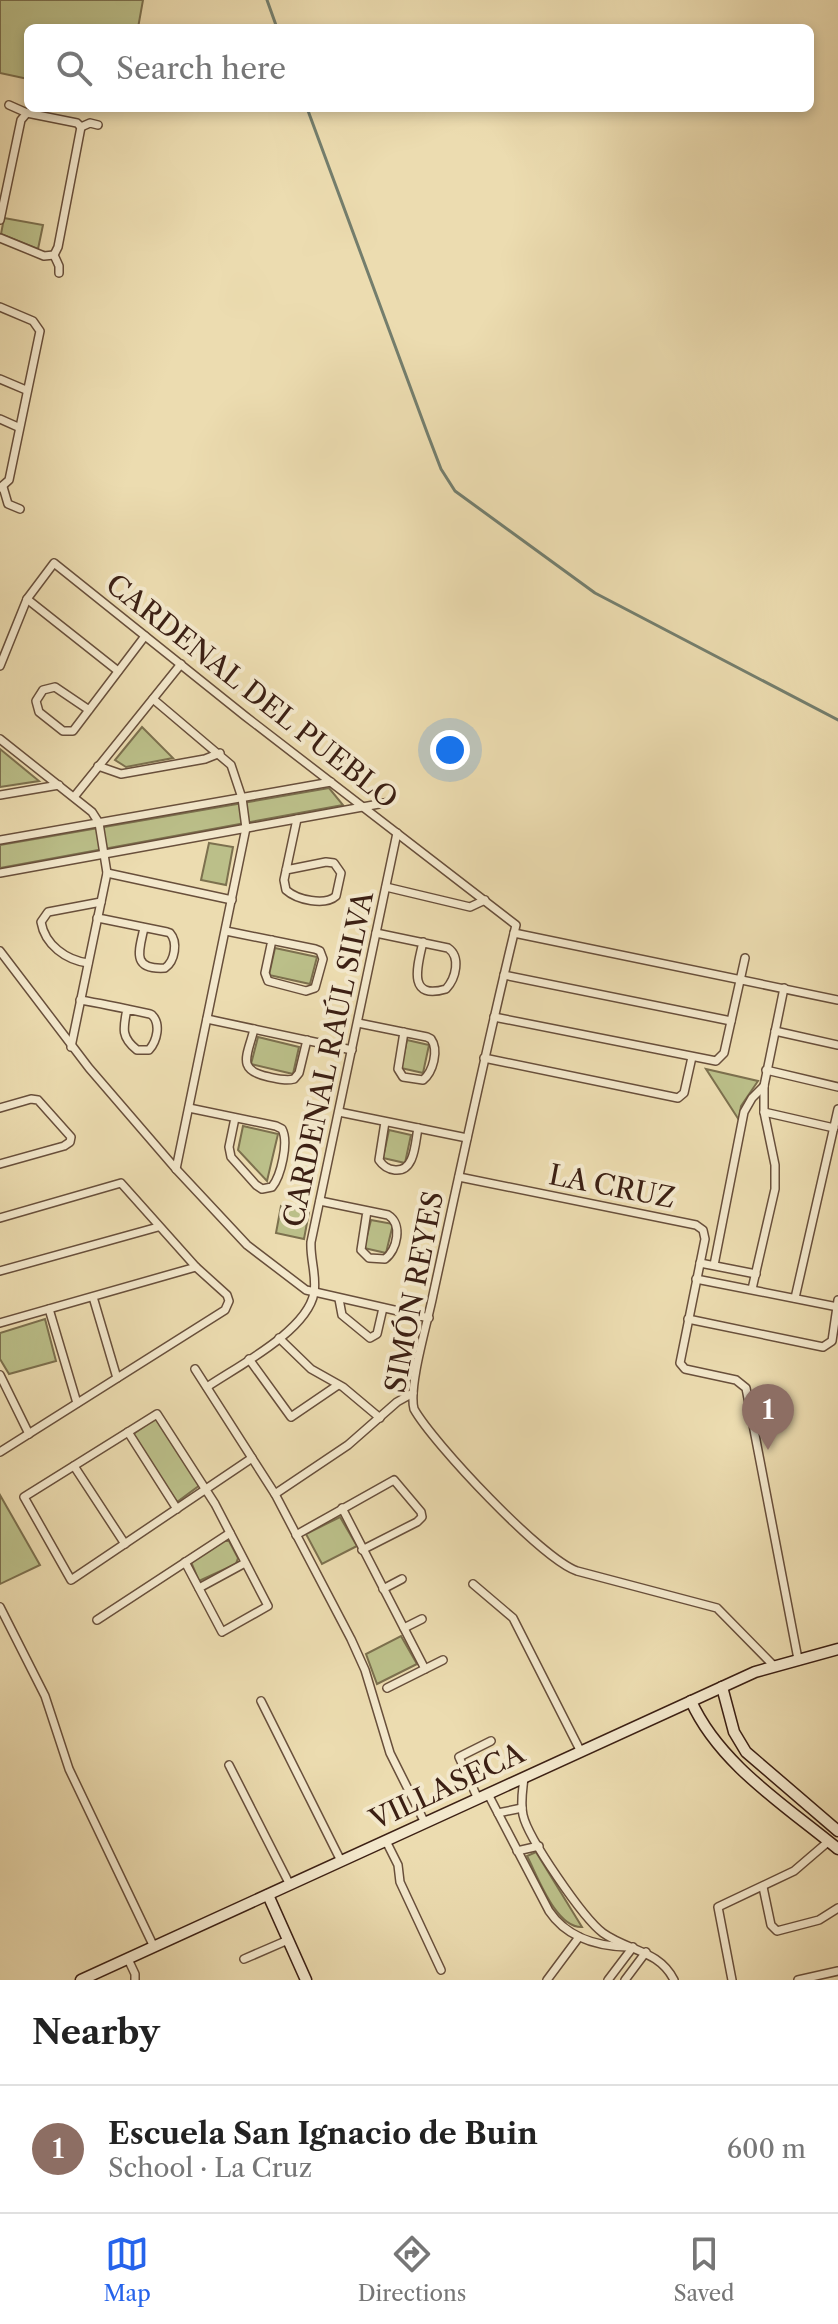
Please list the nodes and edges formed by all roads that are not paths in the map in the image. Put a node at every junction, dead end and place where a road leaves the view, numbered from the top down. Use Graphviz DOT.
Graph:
graph roads {
  1 [pos="9,105"];
  2 [pos="24,112"];
  3 [pos="27,113"];
  4 [pos="98,125"];
  5 [pos="81,127"];
  6 [pos="0,220"];
  7 [pos="0,238"];
  8 [pos="54,255"];
  9 [pos="59,273"];
  10 [pos="0,307"];
  11 [pos="0,379"];
  12 [pos="26,390"];
  13 [pos="0,419"];
  14 [pos="18,427"];
  15 [pos="2,487"];
  16 [pos="20,509"];
  17 [pos="27,599"];
  18 [pos="145,636"];
  19 [pos="181,664"];
  20 [pos="0,666"];
  21 [pos="118,671"];
  22 [pos="153,699"];
  23 [pos="89,710"];
  24 [pos="0,739"];
  25 [pos="220,753"];
  26 [pos="98,766"];
  27 [pos="331,782"];
  28 [pos="59,785"];
  29 [pos="0,795"];
  30 [pos="74,797"];
  31 [pos="242,798"];
  32 [pos="390,802"];
  33 [pos="363,807"];
  34 [pos="297,819"];
  35 [pos="99,823"];
  36 [pos="246,828"];
  37 [pos="397,833"];
  38 [pos="0,840"];
  39 [pos="106,854"];
  40 [pos="286,870"];
  41 [pos="0,873"];
  42 [pos="107,873"];
  43 [pos="386,887"];
  44 [pos="232,900"];
  45 [pos="485,900"];
  46 [pos="101,902"];
  47 [pos="97,918"];
  48 [pos="144,928"];
  49 [pos="515,929"];
  50 [pos="226,931"];
  51 [pos="376,933"];
  52 [pos="272,940"];
  53 [pos="423,942"];
  54 [pos="0,951"];
  55 [pos="745,958"];
  56 [pos="88,963"];
  57 [pos="504,975"];
  58 [pos="740,979"];
  59 [pos="784,988"];
  60 [pos="80,1000"];
  61 [pos="838,1000"];
  62 [pos="127,1009"];
  63 [pos="494,1017"];
  64 [pos="207,1019"];
  65 [pos="731,1021"];
  66 [pos="358,1023"];
  67 [pos="254,1029"];
  68 [pos="775,1031"];
  69 [pos="404,1032"];
  70 [pos="307,1040"];
  71 [pos="838,1045"];
  72 [pos="71,1047"];
  73 [pos="352,1050"];
  74 [pos="692,1057"];
  75 [pos="484,1058"];
  76 [pos="766,1070"];
  77 [pos="764,1086"];
  78 [pos="838,1087"];
  79 [pos="0,1108"];
  80 [pos="189,1108"];
  81 [pos="838,1109"];
  82 [pos="339,1112"];
  83 [pos="764,1112"];
  84 [pos="235,1118"];
  85 [pos="385,1122"];
  86 [pos="418,1128"];
  87 [pos="834,1128"];
  88 [pos="467,1138"];
  89 [pos="0,1164"];
  90 [pos="176,1169"];
  91 [pos="459,1177"];
  92 [pos="320,1201"];
  93 [pos="367,1211"];
  94 [pos="0,1218"];
  95 [pos="158,1227"];
  96 [pos="700,1263"];
  97 [pos="714,1265"];
  98 [pos="196,1267"];
  99 [pos="0,1271"];
  100 [pos="756,1274"];
  101 [pos="696,1279"];
  102 [pos="752,1289"];
  103 [pos="314,1293"];
  104 [pos="93,1297"];
  105 [pos="795,1298"];
  106 [pos="339,1299"];
  107 [pos="837,1305"];
  108 [pos="383,1308"];
  109 [pos="49,1309"];
  110 [pos="429,1318"];
  111 [pos="688,1319"];
  112 [pos="0,1323"];
  113 [pos="279,1338"];
  114 [pos="249,1359"];
  115 [pos="195,1369"];
  116 [pos="0,1375"];
  117 [pos="117,1378"];
  118 [pos="338,1385"];
  119 [pos="207,1387"];
  120 [pos="413,1393"];
  121 [pos="77,1403"];
  122 [pos="380,1418"];
  123 [pos="128,1432"];
  124 [pos="29,1434"];
  125 [pos="0,1452"];
  126 [pos="252,1458"];
  127 [pos="74,1466"];
  128 [pos="206,1490"];
  129 [pos="275,1494"];
  130 [pos="342,1508"];
  131 [pos="177,1509"];
  132 [pos="230,1533"];
  133 [pos="296,1535"];
  134 [pos="125,1544"];
  135 [pos="362,1550"];
  136 [pos="185,1562"];
  137 [pos="245,1563"];
  138 [pos="402,1579"];
  139 [pos="473,1584"];
  140 [pos="199,1588"];
  141 [pos="383,1589"];
  142 [pos="0,1607"];
  143 [pos="422,1619"];
  144 [pos="97,1620"];
  145 [pos="404,1628"];
  146 [pos="838,1649"];
  147 [pos="798,1659"];
  148 [pos="443,1660"];
  149 [pos="773,1665"];
  150 [pos="425,1669"];
  151 [pos="722,1687"];
  152 [pos="387,1688"];
  153 [pos="261,1701"];
  154 [pos="691,1701"];
  155 [pos="491,1741"];
  156 [pos="581,1752"];
  157 [pos="229,1765"];
  158 [pos="524,1777"];
  159 [pos="483,1796"];
  160 [pos="522,1808"];
  161 [pos="498,1813"];
  162 [pos="425,1823"];
  163 [pos="838,1831"];
  164 [pos="386,1841"];
  165 [pos="833,1845"];
  166 [pos="539,1846"];
  167 [pos="517,1851"];
  168 [pos="341,1861"];
  169 [pos="290,1885"];
  170 [pos="763,1887"];
  171 [pos="268,1895"];
  172 [pos="838,1908"];
  173 [pos="595,1926"];
  174 [pos="583,1939"];
  175 [pos="288,1940"];
  176 [pos="154,1947"];
  177 [pos="633,1947"];
  178 [pos="646,1952"];
  179 [pos="128,1959"];
  180 [pos="244,1959"];
  181 [pos="441,1970"];
  182 [pos="838,1971"];
  183 [pos="81,1980"];
  184 [pos="135,1980"];
  185 [pos="306,1980"];
  186 [pos="547,1980"];
  187 [pos="608,1980"];
  188 [pos="625,1980"];
  189 [pos="674,1980"];
  190 [pos="732,1980"];
  191 [pos="798,1980"];
  1 -- 2 [label="street"];
  3 -- 5 [label="street"];
  3 -- 6 [label="street"];
  4 -- 5 [label="street"];
  5 -- 8 [label="street"];
  7 -- 8 [label="street"];
  8 -- 9 [label="street"];
  10 -- 12 [label="street"];
  11 -- 12 [label="street"];
  12 -- 14 [label="street"];
  13 -- 14 [label="street"];
  14 -- 15 [label="street"];
  15 -- 16 [label="street"];
  17 -- 18 [label="street, CARDENAL DEL PUEBLO"];
  17 -- 20 [label="street, CARDENAL DEL PUEBLO"];
  17 -- 21 [label="street"];
  18 -- 19 [label="street, CARDENAL DEL PUEBLO"];
  18 -- 21 [label="street"];
  19 -- 22 [label="street"];
  19 -- 27 [label="street, CARDENAL DEL PUEBLO"];
  21 -- 23 [label="street"];
  22 -- 25 [label="street"];
  22 -- 26 [label="street"];
  23 -- 23 [label="street"];
  24 -- 28 [label="street"];
  25 -- 26 [label="street"];
  25 -- 31 [label="street"];
  26 -- 30 [label="street"];
  27 -- 31 [label="street"];
  27 -- 33 [label="street, CARDENAL DEL PUEBLO"];
  28 -- 29 [label="street"];
  28 -- 30 [label="street"];
  30 -- 35 [label="street"];
  31 -- 35 [label="street"];
  31 -- 36 [label="street"];
  32 -- 33 [label="street"];
  33 -- 34 [label="street"];
  33 -- 37 [label="street, CARDENAL DEL PUEBLO"];
  34 -- 36 [label="street"];
  34 -- 40 [label="street"];
  35 -- 38 [label="street"];
  35 -- 39 [label="street"];
  36 -- 39 [label="street"];
  36 -- 44 [label="street"];
  37 -- 43 [label="street, CARDENAL RAÚL SILVA"];
  37 -- 45 [label="street, CARDENAL DEL PUEBLO"];
  39 -- 41 [label="street"];
  39 -- 42 [label="street"];
  40 -- 40 [label="street"];
  42 -- 44 [label="street"];
  42 -- 46 [label="street"];
  43 -- 45 [label="street"];
  43 -- 51 [label="street, CARDENAL RAÚL SILVA"];
  44 -- 50 [label="street"];
  45 -- 49 [label="street, CARDENAL DEL PUEBLO"];
  46 -- 47 [label="street"];
  46 -- 56 [label="street"];
  47 -- 48 [label="street"];
  47 -- 56 [label="street"];
  48 -- 48 [label="street"];
  49 -- 57 [label="street, SIMÓN REYES"];
  49 -- 58 [label="street"];
  50 -- 52 [label="street"];
  50 -- 64 [label="street"];
  51 -- 53 [label="street"];
  51 -- 66 [label="street, CARDENAL RAÚL SILVA"];
  52 -- 52 [label="street"];
  53 -- 53 [label="street"];
  54 -- 72 [label="street"];
  55 -- 58 [label="street"];
  56 -- 60 [label="street"];
  57 -- 63 [label="street, SIMÓN REYES"];
  57 -- 65 [label="street"];
  58 -- 59 [label="street"];
  58 -- 65 [label="street"];
  59 -- 61 [label="street"];
  59 -- 68 [label="street"];
  60 -- 62 [label="street"];
  60 -- 72 [label="street"];
  62 -- 62 [label="street"];
  63 -- 74 [label="street"];
  63 -- 75 [label="street, SIMÓN REYES"];
  64 -- 67 [label="street"];
  64 -- 80 [label="street"];
  65 -- 74 [label="street"];
  66 -- 69 [label="street"];
  66 -- 73 [label="street, CARDENAL RAÚL SILVA"];
  67 -- 70 [label="street"];
  67 -- 70 [label="street"];
  68 -- 71 [label="street"];
  68 -- 76 [label="street"];
  69 -- 69 [label="street"];
  70 -- 73 [label="street"];
  72 -- 90 [label="street"];
  73 -- 82 [label="street, CARDENAL RAÚL SILVA"];
  74 -- 75 [label="street"];
  75 -- 88 [label="street, SIMÓN REYES"];
  76 -- 77 [label="street"];
  76 -- 78 [label="street"];
  77 -- 83 [label="street"];
  77 -- 97 [label="street"];
  79 -- 89 [label="street"];
  80 -- 84 [label="street"];
  80 -- 90 [label="street"];
  81 -- 87 [label="street"];
  82 -- 85 [label="street"];
  82 -- 92 [label="street, CARDENAL RAÚL SILVA"];
  83 -- 87 [label="street"];
  83 -- 100 [label="street"];
  84 -- 84 [label="street"];
  85 -- 86 [label="street"];
  85 -- 86 [label="street"];
  86 -- 88 [label="street"];
  87 -- 105 [label="street"];
  88 -- 91 [label="street, SIMÓN REYES"];
  90 -- 103 [label="street"];
  91 -- 96 [label="street, LA CRUZ"];
  91 -- 110 [label="street, SIMÓN REYES"];
  92 -- 93 [label="street"];
  92 -- 103 [label="street, CARDENAL RAÚL SILVA"];
  93 -- 93 [label="street"];
  94 -- 95 [label="street"];
  95 -- 98 [label="street"];
  95 -- 99 [label="street"];
  96 -- 97 [label="street"];
  96 -- 101 [label="street, LA CRUZ"];
  97 -- 100 [label="street"];
  98 -- 104 [label="street"];
  98 -- 117 [label="street"];
  100 -- 102 [label="street"];
  101 -- 102 [label="street"];
  101 -- 111 [label="street, LA CRUZ"];
  102 -- 105 [label="street"];
  103 -- 106 [label="street"];
  103 -- 113 [label="street"];
  104 -- 109 [label="street"];
  104 -- 117 [label="street"];
  105 -- 107 [label="street"];
  106 -- 108 [label="street"];
  106 -- 108 [label="street"];
  107 -- 111 [label="street"];
  108 -- 110 [label="street"];
  109 -- 112 [label="street"];
  109 -- 121 [label="street"];
  110 -- 120 [label="street, SIMÓN REYES"];
  111 -- 147 [label="street, LA CRUZ"];
  113 -- 114 [label="street"];
  113 -- 118 [label="street"];
  114 -- 118 [label="street"];
  114 -- 119 [label="street"];
  115 -- 119 [label="street"];
  116 -- 124 [label="street"];
  117 -- 121 [label="street"];
  118 -- 122 [label="street"];
  119 -- 126 [label="street"];
  120 -- 122 [label="street"];
  120 -- 149 [label="street, SIMÓN REYES"];
  121 -- 124 [label="street"];
  122 -- 129 [label="street"];
  123 -- 127 [label="street"];
  123 -- 128 [label="street"];
  123 -- 131 [label="street"];
  124 -- 125 [label="street"];
  126 -- 128 [label="street"];
  126 -- 129 [label="street"];
  127 -- 134 [label="street"];
  127 -- 134 [label="street"];
  128 -- 131 [label="street"];
  128 -- 132 [label="street"];
  129 -- 133 [label="street"];
  130 -- 133 [label="street"];
  130 -- 135 [label="street"];
  130 -- 135 [label="street"];
  131 -- 134 [label="street"];
  132 -- 136 [label="street"];
  132 -- 137 [label="street"];
  133 -- 162 [label="street"];
  135 -- 141 [label="street"];
  136 -- 140 [label="street"];
  136 -- 144 [label="street"];
  137 -- 140 [label="street"];
  137 -- 140 [label="street"];
  138 -- 141 [label="street"];
  139 -- 156 [label="street"];
  141 -- 145 [label="street"];
  142 -- 176 [label="street"];
  143 -- 145 [label="street"];
  145 -- 150 [label="street"];
  146 -- 147 [label="main road, VILLASECA"];
  147 -- 149 [label="main road, VILLASECA"];
  148 -- 150 [label="street"];
  149 -- 151 [label="main road, VILLASECA"];
  150 -- 152 [label="street"];
  151 -- 154 [label="main road, VILLASECA"];
  151 -- 163 [label="main road"];
  153 -- 168 [label="street"];
  154 -- 156 [label="main road, VILLASECA"];
  154 -- 165 [label="main road"];
  155 -- 159 [label="street"];
  156 -- 158 [label="main road, VILLASECA"];
  157 -- 169 [label="street"];
  158 -- 159 [label="main road, VILLASECA"];
  158 -- 160 [label="street"];
  159 -- 161 [label="street"];
  159 -- 162 [label="main road, VILLASECA"];
  160 -- 161 [label="street"];
  160 -- 166 [label="street"];
  161 -- 167 [label="street"];
  162 -- 164 [label="main road, VILLASECA"];
  164 -- 168 [label="main road, VILLASECA"];
  164 -- 181 [label="street"];
  165 -- 170 [label="street"];
  166 -- 167 [label="street"];
  166 -- 173 [label="street"];
  167 -- 174 [label="street"];
  168 -- 169 [label="main road, VILLASECA"];
  169 -- 171 [label="main road, VILLASECA"];
  170 -- 172 [label="street"];
  170 -- 190 [label="street"];
  171 -- 175 [label="main road"];
  171 -- 176 [label="main road, VILLASECA"];
  173 -- 174 [label="street"];
  173 -- 177 [label="street"];
  174 -- 177 [label="street"];
  174 -- 186 [label="street"];
  175 -- 180 [label="street"];
  175 -- 185 [label="main road"];
  176 -- 179 [label="main road, VILLASECA"];
  177 -- 178 [label="street"];
  177 -- 187 [label="street"];
  178 -- 188 [label="street"];
  178 -- 189 [label="street"];
  179 -- 183 [label="main road, VILLASECA"];
  179 -- 184 [label="street"];
  182 -- 191 [label="street"];
}
